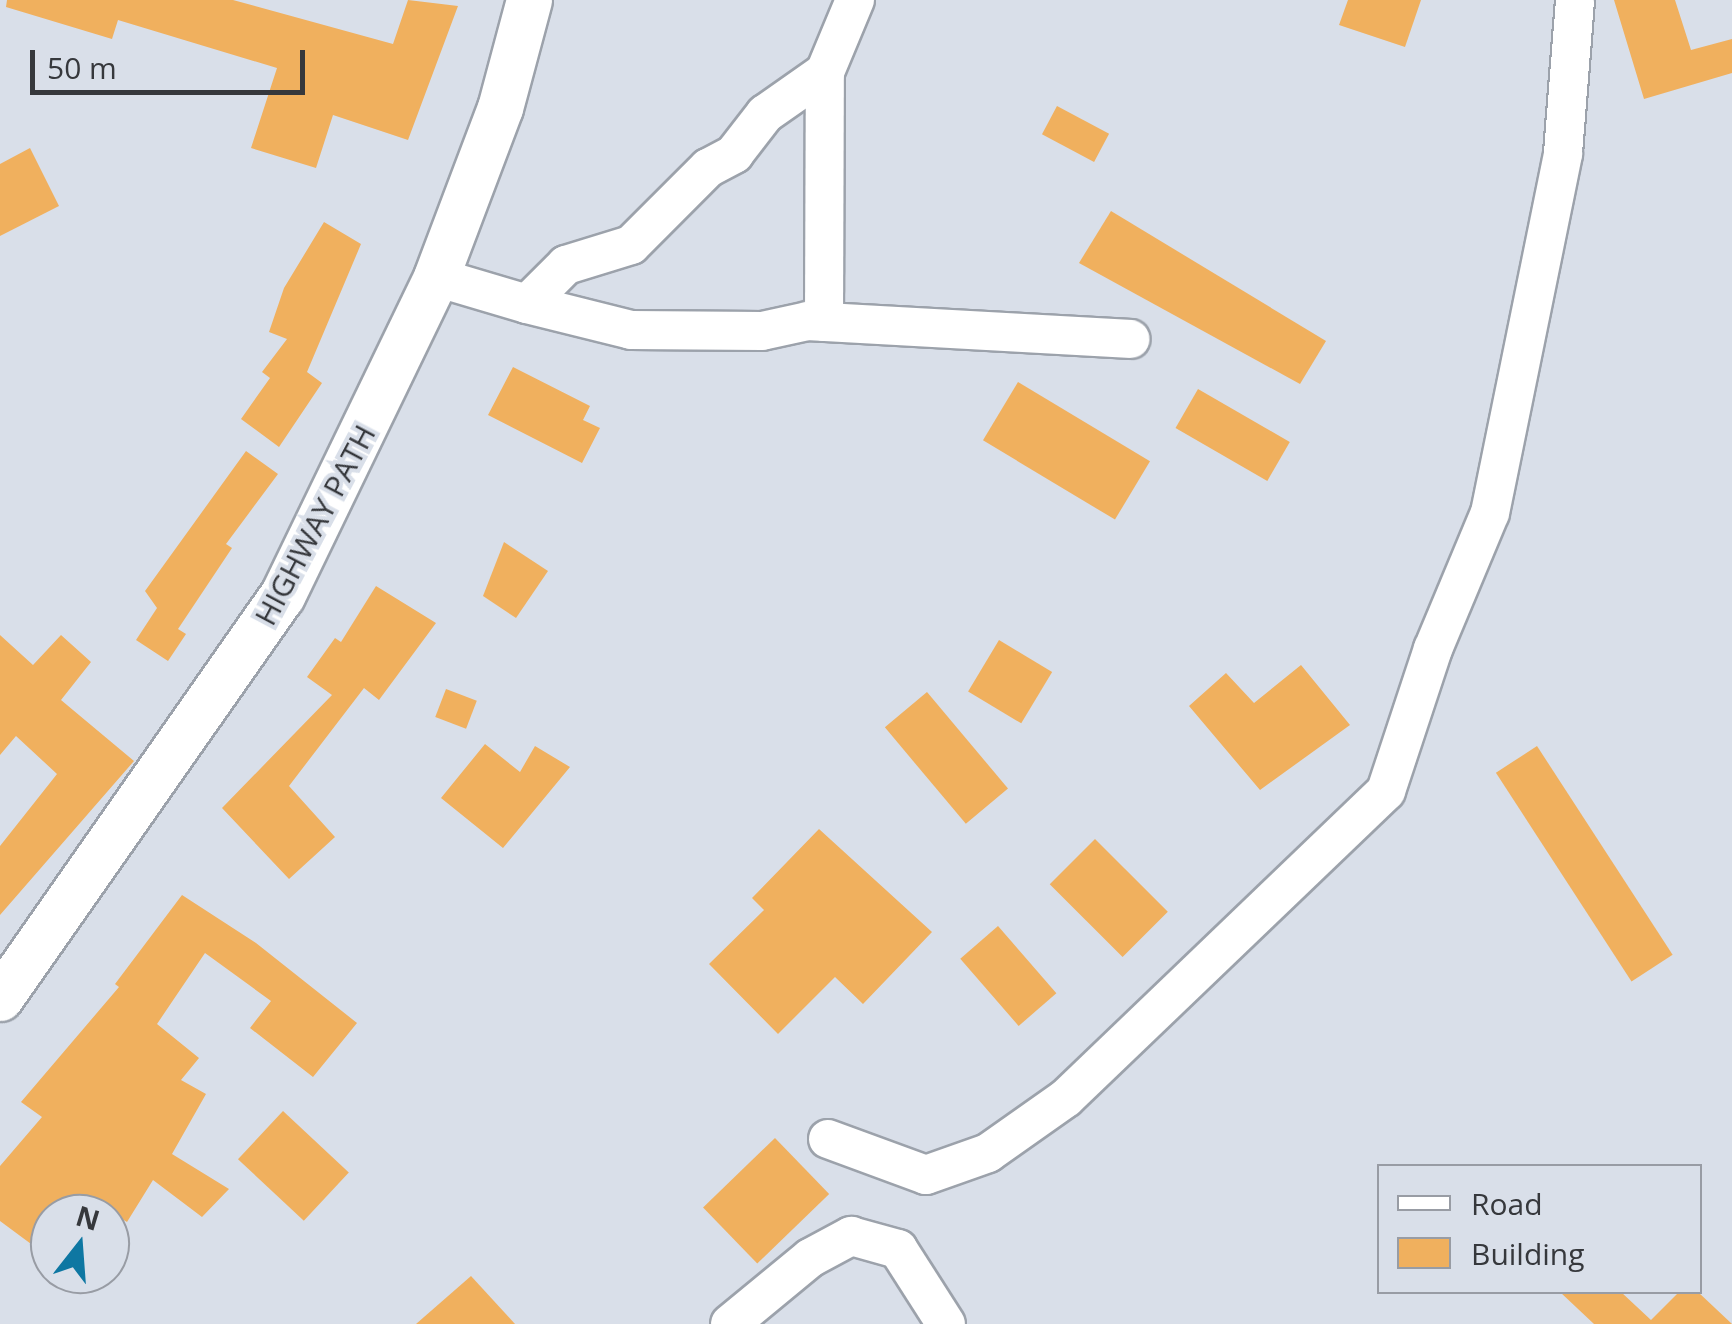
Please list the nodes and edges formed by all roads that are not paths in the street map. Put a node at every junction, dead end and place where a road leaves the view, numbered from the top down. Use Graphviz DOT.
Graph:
graph roads {
  1 [pos="529,0"];
  2 [pos="855,0"];
  3 [pos="1575,0"];
  4 [pos="825,72"];
  5 [pos="436,277"];
  6 [pos="527,304"];
  7 [pos="824,322"];
  8 [pos="1130,339"];
  9 [pos="0,998"];
  10 [pos="828,1139"];
  11 [pos="730,1324"];
  12 [pos="946,1324"];
  1 -- 5 [label="street, HIGHWAY PATH"];
  2 -- 4 [label="street"];
  3 -- 10 [label="street"];
  4 -- 6 [label="street"];
  4 -- 7 [label="street"];
  5 -- 6 [label="street"];
  5 -- 9 [label="street, HIGHWAY PATH"];
  6 -- 7 [label="street"];
  7 -- 8 [label="street"];
  11 -- 12 [label="street"];
}
